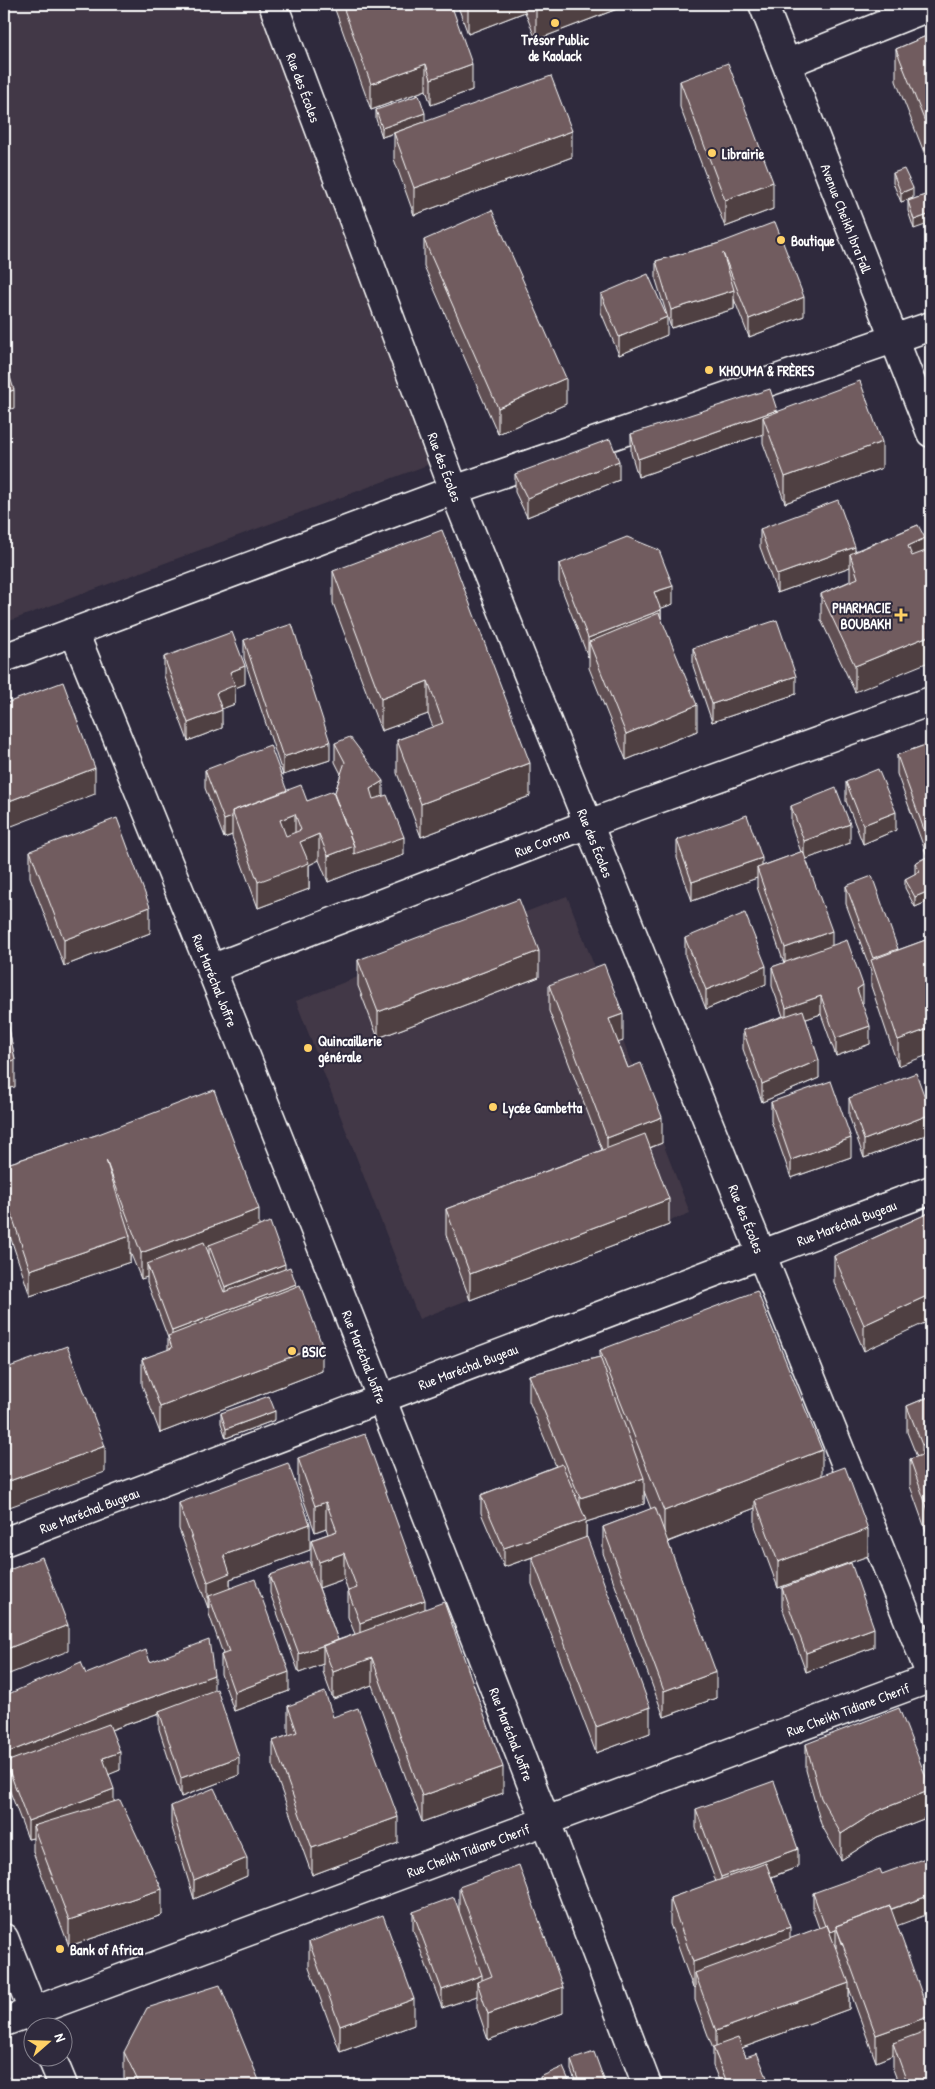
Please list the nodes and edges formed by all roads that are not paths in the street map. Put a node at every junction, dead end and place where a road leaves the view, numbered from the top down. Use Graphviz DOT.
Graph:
graph roads {
  1 [pos="273,4"];
  2 [pos="763,4"];
  3 [pos="931,6"];
  4 [pos="788,62"];
  5 [pos="931,326"];
  6 [pos="896,338"];
  7 [pos="931,433"];
  8 [pos="454,490"];
  9 [pos="74,632"];
  10 [pos="4,658"];
  11 [pos="931,701"];
  12 [pos="588,824"];
  13 [pos="213,968"];
  14 [pos="931,1190"];
  15 [pos="762,1254"];
  16 [pos="382,1397"];
  17 [pos="4,1542"];
  18 [pos="931,1677"];
  19 [pos="546,1820"];
  20 [pos="4,1938"];
  21 [pos="35,2016"];
  22 [pos="44,2016"];
  23 [pos="22,2020"];
  24 [pos="4,2022"];
  25 [pos="55,2066"];
  26 [pos="63,2085"];
  27 [pos="647,2085"];
  1 -- 8 [label="street, Rue des Écoles"];
  2 -- 4 [label="street, Avenue Cheikh Ibra Fall"];
  3 -- 4 [label="street"];
  4 -- 6 [label="street, Avenue Cheikh Ibra Fall"];
  5 -- 6 [label="street"];
  6 -- 7 [label="street, Avenue Cheikh Ibra Fall"];
  6 -- 8 [label="street"];
  8 -- 9 [label="street"];
  8 -- 12 [label="street, Rue des Écoles"];
  9 -- 10 [label="street"];
  9 -- 13 [label="street, Rue Maréchal Joffre"];
  11 -- 12 [label="street, Rue Corona"];
  12 -- 13 [label="street, Rue Corona"];
  12 -- 15 [label="street, Rue des Écoles"];
  13 -- 16 [label="street, Rue Maréchal Joffre"];
  14 -- 15 [label="street, Rue Maréchal Bugeau"];
  15 -- 16 [label="street, Rue Maréchal Bugeau"];
  15 -- 18 [label="street, Rue des Écoles"];
  16 -- 17 [label="street, Rue Maréchal Bugeau"];
  16 -- 19 [label="street, Rue Maréchal Joffre"];
  18 -- 19 [label="street, Rue Cheikh Tidiane Cherif"];
  19 -- 22 [label="street, Rue Cheikh Tidiane Cherif"];
  19 -- 27 [label="street, Rue Maréchal Joffre"];
  20 -- 21 [label="street"];
  23 -- 24 [label="street, Rue Cheikh Tidiane Cherif"];
  25 -- 26 [label="street"];
}
